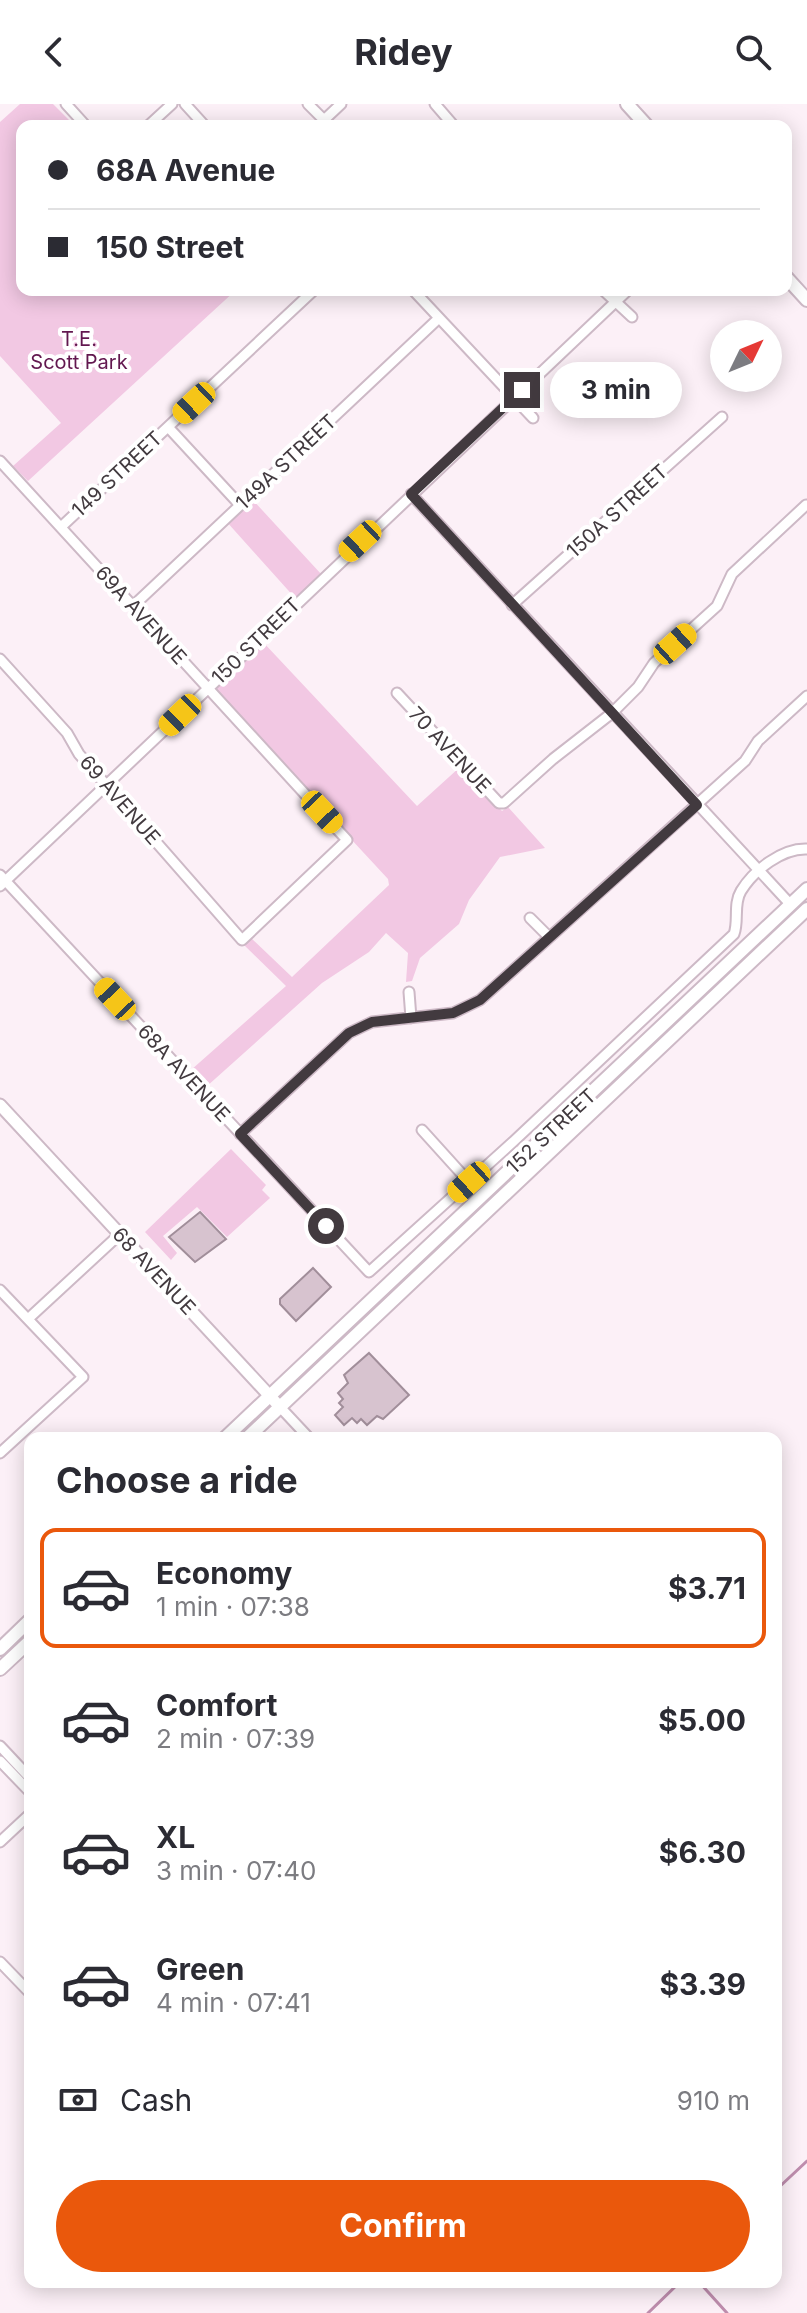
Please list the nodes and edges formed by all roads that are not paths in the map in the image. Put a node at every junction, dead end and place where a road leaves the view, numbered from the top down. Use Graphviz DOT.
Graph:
graph roads {
  1 [pos="66,104"];
  2 [pos="172,104"];
  3 [pos="185,104"];
  4 [pos="308,104"];
  5 [pos="341,104"];
  6 [pos="435,104"];
  7 [pos="627,104"];
  8 [pos="81,120"];
  9 [pos="155,120"];
  10 [pos="200,120"];
  11 [pos="449,120"];
  12 [pos="642,120"];
  13 [pos="792,283"];
  14 [pos="308,296"];
  15 [pos="419,296"];
  16 [pos="610,296"];
  17 [pos="621,296"];
  18 [pos="807,299"];
  19 [pos="616,301"];
  20 [pos="632,317"];
  21 [pos="439,318"];
  22 [pos="514,397"];
  23 [pos="722,417"];
  24 [pos="533,418"];
  25 [pos="168,427"];
  26 [pos="0,461"];
  27 [pos="411,494"];
  28 [pos="240,505"];
  29 [pos="806,505"];
  30 [pos="61,527"];
  31 [pos="512,605"];
  32 [pos="133,606"];
  33 [pos="0,659"];
  34 [pos="207,688"];
  35 [pos="397,693"];
  36 [pos="807,696"];
  37 [pos="612,713"];
  38 [pos="106,786"];
  39 [pos="697,805"];
  40 [pos="807,849"];
  41 [pos="759,872"];
  42 [pos="2,880"];
  43 [pos="807,889"];
  44 [pos="791,905"];
  45 [pos="807,909"];
  46 [pos="530,918"];
  47 [pos="549,937"];
  48 [pos="242,940"];
  49 [pos="748,965"];
  50 [pos="409,992"];
  51 [pos="411,1018"];
  52 [pos="0,1105"];
  53 [pos="422,1130"];
  54 [pos="240,1134"];
  55 [pos="469,1182"];
  56 [pos="120,1234"];
  57 [pos="0,1290"];
  58 [pos="28,1319"];
  59 [pos="270,1396"];
  60 [pos="280,1407"];
  61 [pos="231,1432"];
  62 [pos="253,1432"];
  63 [pos="303,1432"];
  64 [pos="0,1453"];
  65 [pos="24,1626"];
  66 [pos="24,1647"];
  67 [pos="0,1649"];
  68 [pos="0,1669"];
  69 [pos="0,1746"];
  70 [pos="0,1761"];
  71 [pos="24,1772"];
  72 [pos="24,1786"];
  73 [pos="24,1820"];
  74 [pos="0,1842"];
  75 [pos="0,1962"];
  76 [pos="24,1987"];
  1 -- 8 [label="street"];
  2 -- 9 [label="street"];
  3 -- 10 [label="street"];
  4 -- 5 [label="street"];
  6 -- 11 [label="street"];
  7 -- 12 [label="main road"];
  13 -- 18 [label="main road"];
  14 -- 25 [label="street, 149 STREET"];
  15 -- 21 [label="street"];
  16 -- 19 [label="street"];
  17 -- 19 [label="street, 150 STREET"];
  19 -- 20 [label="street"];
  19 -- 22 [label="street, 150 STREET"];
  21 -- 22 [label="street"];
  21 -- 28 [label="street, 149A STREET"];
  22 -- 24 [label="street"];
  22 -- 27 [label="street, 150 STREET"];
  23 -- 31 [label="street, 150A STREET"];
  25 -- 28 [label="street"];
  25 -- 30 [label="street, 149 STREET"];
  26 -- 30 [label="street, 69A AVENUE"];
  27 -- 31 [label="street"];
  27 -- 34 [label="street, 150 STREET"];
  28 -- 32 [label="street, 149A STREET"];
  29 -- 37 [label="street"];
  30 -- 32 [label="street, 69A AVENUE"];
  31 -- 37 [label="street"];
  32 -- 34 [label="street, 69A AVENUE"];
  33 -- 38 [label="street, 69 AVENUE"];
  34 -- 38 [label="street, 150 STREET"];
  34 -- 48 [label="street, 69A AVENUE"];
  35 -- 37 [label="street, 70 AVENUE"];
  36 -- 39 [label="street"];
  37 -- 39 [label="street"];
  38 -- 42 [label="street, 150 STREET"];
  38 -- 48 [label="street, 69 AVENUE"];
  39 -- 41 [label="street"];
  39 -- 47 [label="street"];
  40 -- 41 [label="street"];
  41 -- 44 [label="street"];
  41 -- 55 [label="street"];
  42 -- 54 [label="street, 68A AVENUE"];
  43 -- 44 [label="main road, 152 STREET"];
  44 -- 49 [label="main road"];
  44 -- 59 [label="main road, 152 STREET"];
  45 -- 49 [label="main road, 152 STREET"];
  46 -- 47 [label="street"];
  47 -- 51 [label="street"];
  49 -- 60 [label="main road, 152 STREET"];
  50 -- 51 [label="street"];
  51 -- 54 [label="street"];
  52 -- 56 [label="street, 68 AVENUE"];
  53 -- 55 [label="street"];
  54 -- 55 [label="street, 68A AVENUE"];
  56 -- 58 [label="street"];
  56 -- 59 [label="street, 68 AVENUE"];
  57 -- 58 [label="street"];
  58 -- 64 [label="street"];
  59 -- 60 [label="street, 68 AVENUE"];
  59 -- 61 [label="main road, 152 STREET"];
  60 -- 62 [label="main road, 152 STREET"];
  60 -- 63 [label="street, 68 AVENUE"];
  65 -- 67 [label="main road"];
  66 -- 68 [label="main road"];
  69 -- 71 [label="street"];
  70 -- 72 [label="street"];
  73 -- 74 [label="street"];
  75 -- 76 [label="street"];
}
